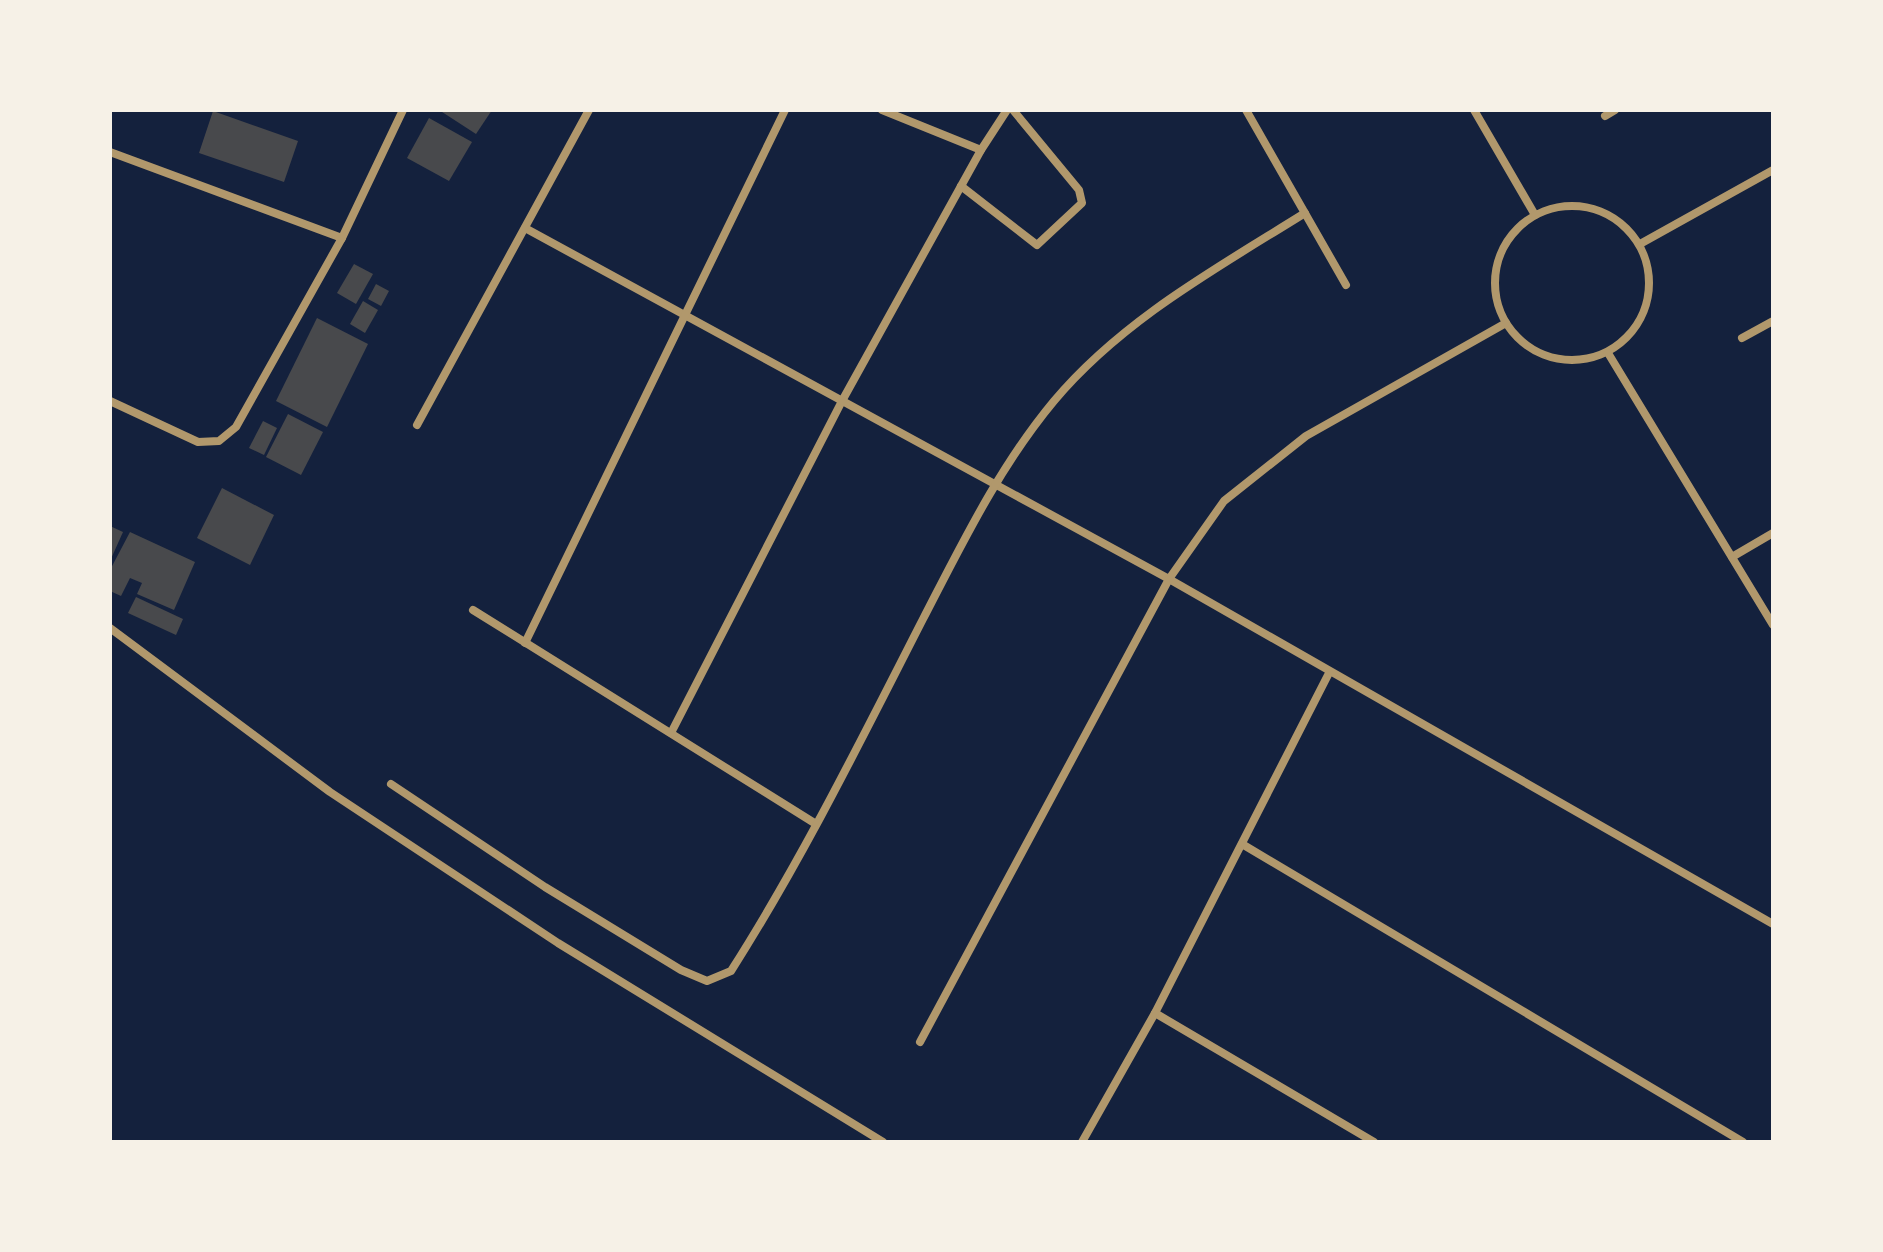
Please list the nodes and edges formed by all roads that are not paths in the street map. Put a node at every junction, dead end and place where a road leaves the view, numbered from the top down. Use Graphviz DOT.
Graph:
graph roads {
  1 [pos="403,110"];
  2 [pos="589,110"];
  3 [pos="785,110"];
  4 [pos="882,110"];
  5 [pos="1010,110"];
  6 [pos="1246,110"];
  7 [pos="1474,110"];
  8 [pos="1615,110"];
  9 [pos="1605,116"];
  10 [pos="981,150"];
  11 [pos="110,152"];
  12 [pos="1773,170"];
  13 [pos="961,186"];
  14 [pos="1305,213"];
  15 [pos="1535,215"];
  16 [pos="525,228"];
  17 [pos="342,238"];
  18 [pos="1640,244"];
  19 [pos="1346,285"];
  20 [pos="685,316"];
  21 [pos="1773,321"];
  22 [pos="1506,323"];
  23 [pos="1742,338"];
  24 [pos="1608,353"];
  25 [pos="110,401"];
  26 [pos="842,401"];
  27 [pos="417,425"];
  28 [pos="994,484"];
  29 [pos="1773,533"];
  30 [pos="1732,557"];
  31 [pos="1169,579"];
  32 [pos="473,610"];
  33 [pos="1773,625"];
  34 [pos="110,628"];
  35 [pos="525,643"];
  36 [pos="1329,673"];
  37 [pos="671,733"];
  38 [pos="391,784"];
  39 [pos="816,824"];
  40 [pos="1242,844"];
  41 [pos="1773,924"];
  42 [pos="1155,1013"];
  43 [pos="920,1042"];
  44 [pos="883,1142"];
  45 [pos="1082,1142"];
  46 [pos="1374,1142"];
  47 [pos="1743,1142"];
  1 -- 17 [label="street"];
  2 -- 16 [label="street"];
  3 -- 20 [label="street"];
  4 -- 10 [label="street"];
  5 -- 10 [label="street"];
  5 -- 13 [label="street"];
  6 -- 14 [label="street"];
  7 -- 15 [label="street"];
  8 -- 9 [label="street"];
  10 -- 13 [label="street"];
  11 -- 17 [label="street"];
  12 -- 18 [label="street"];
  13 -- 26 [label="street"];
  14 -- 19 [label="street"];
  14 -- 28 [label="street"];
  15 -- 18 [label="street"];
  15 -- 22 [label="street"];
  16 -- 20 [label="street"];
  16 -- 27 [label="street"];
  17 -- 25 [label="street"];
  18 -- 24 [label="street"];
  20 -- 26 [label="street"];
  20 -- 35 [label="street"];
  21 -- 23 [label="street"];
  22 -- 24 [label="street"];
  22 -- 31 [label="street"];
  24 -- 30 [label="street"];
  26 -- 28 [label="street"];
  26 -- 37 [label="street"];
  28 -- 31 [label="street"];
  28 -- 39 [label="street"];
  29 -- 30 [label="street"];
  30 -- 33 [label="street"];
  31 -- 36 [label="street"];
  31 -- 43 [label="street"];
  32 -- 35 [label="street"];
  34 -- 44 [label="street"];
  35 -- 37 [label="street"];
  36 -- 40 [label="street"];
  36 -- 41 [label="street"];
  37 -- 39 [label="street"];
  38 -- 39 [label="street"];
  40 -- 42 [label="street"];
  40 -- 47 [label="street"];
  42 -- 45 [label="street"];
  42 -- 46 [label="street"];
}
